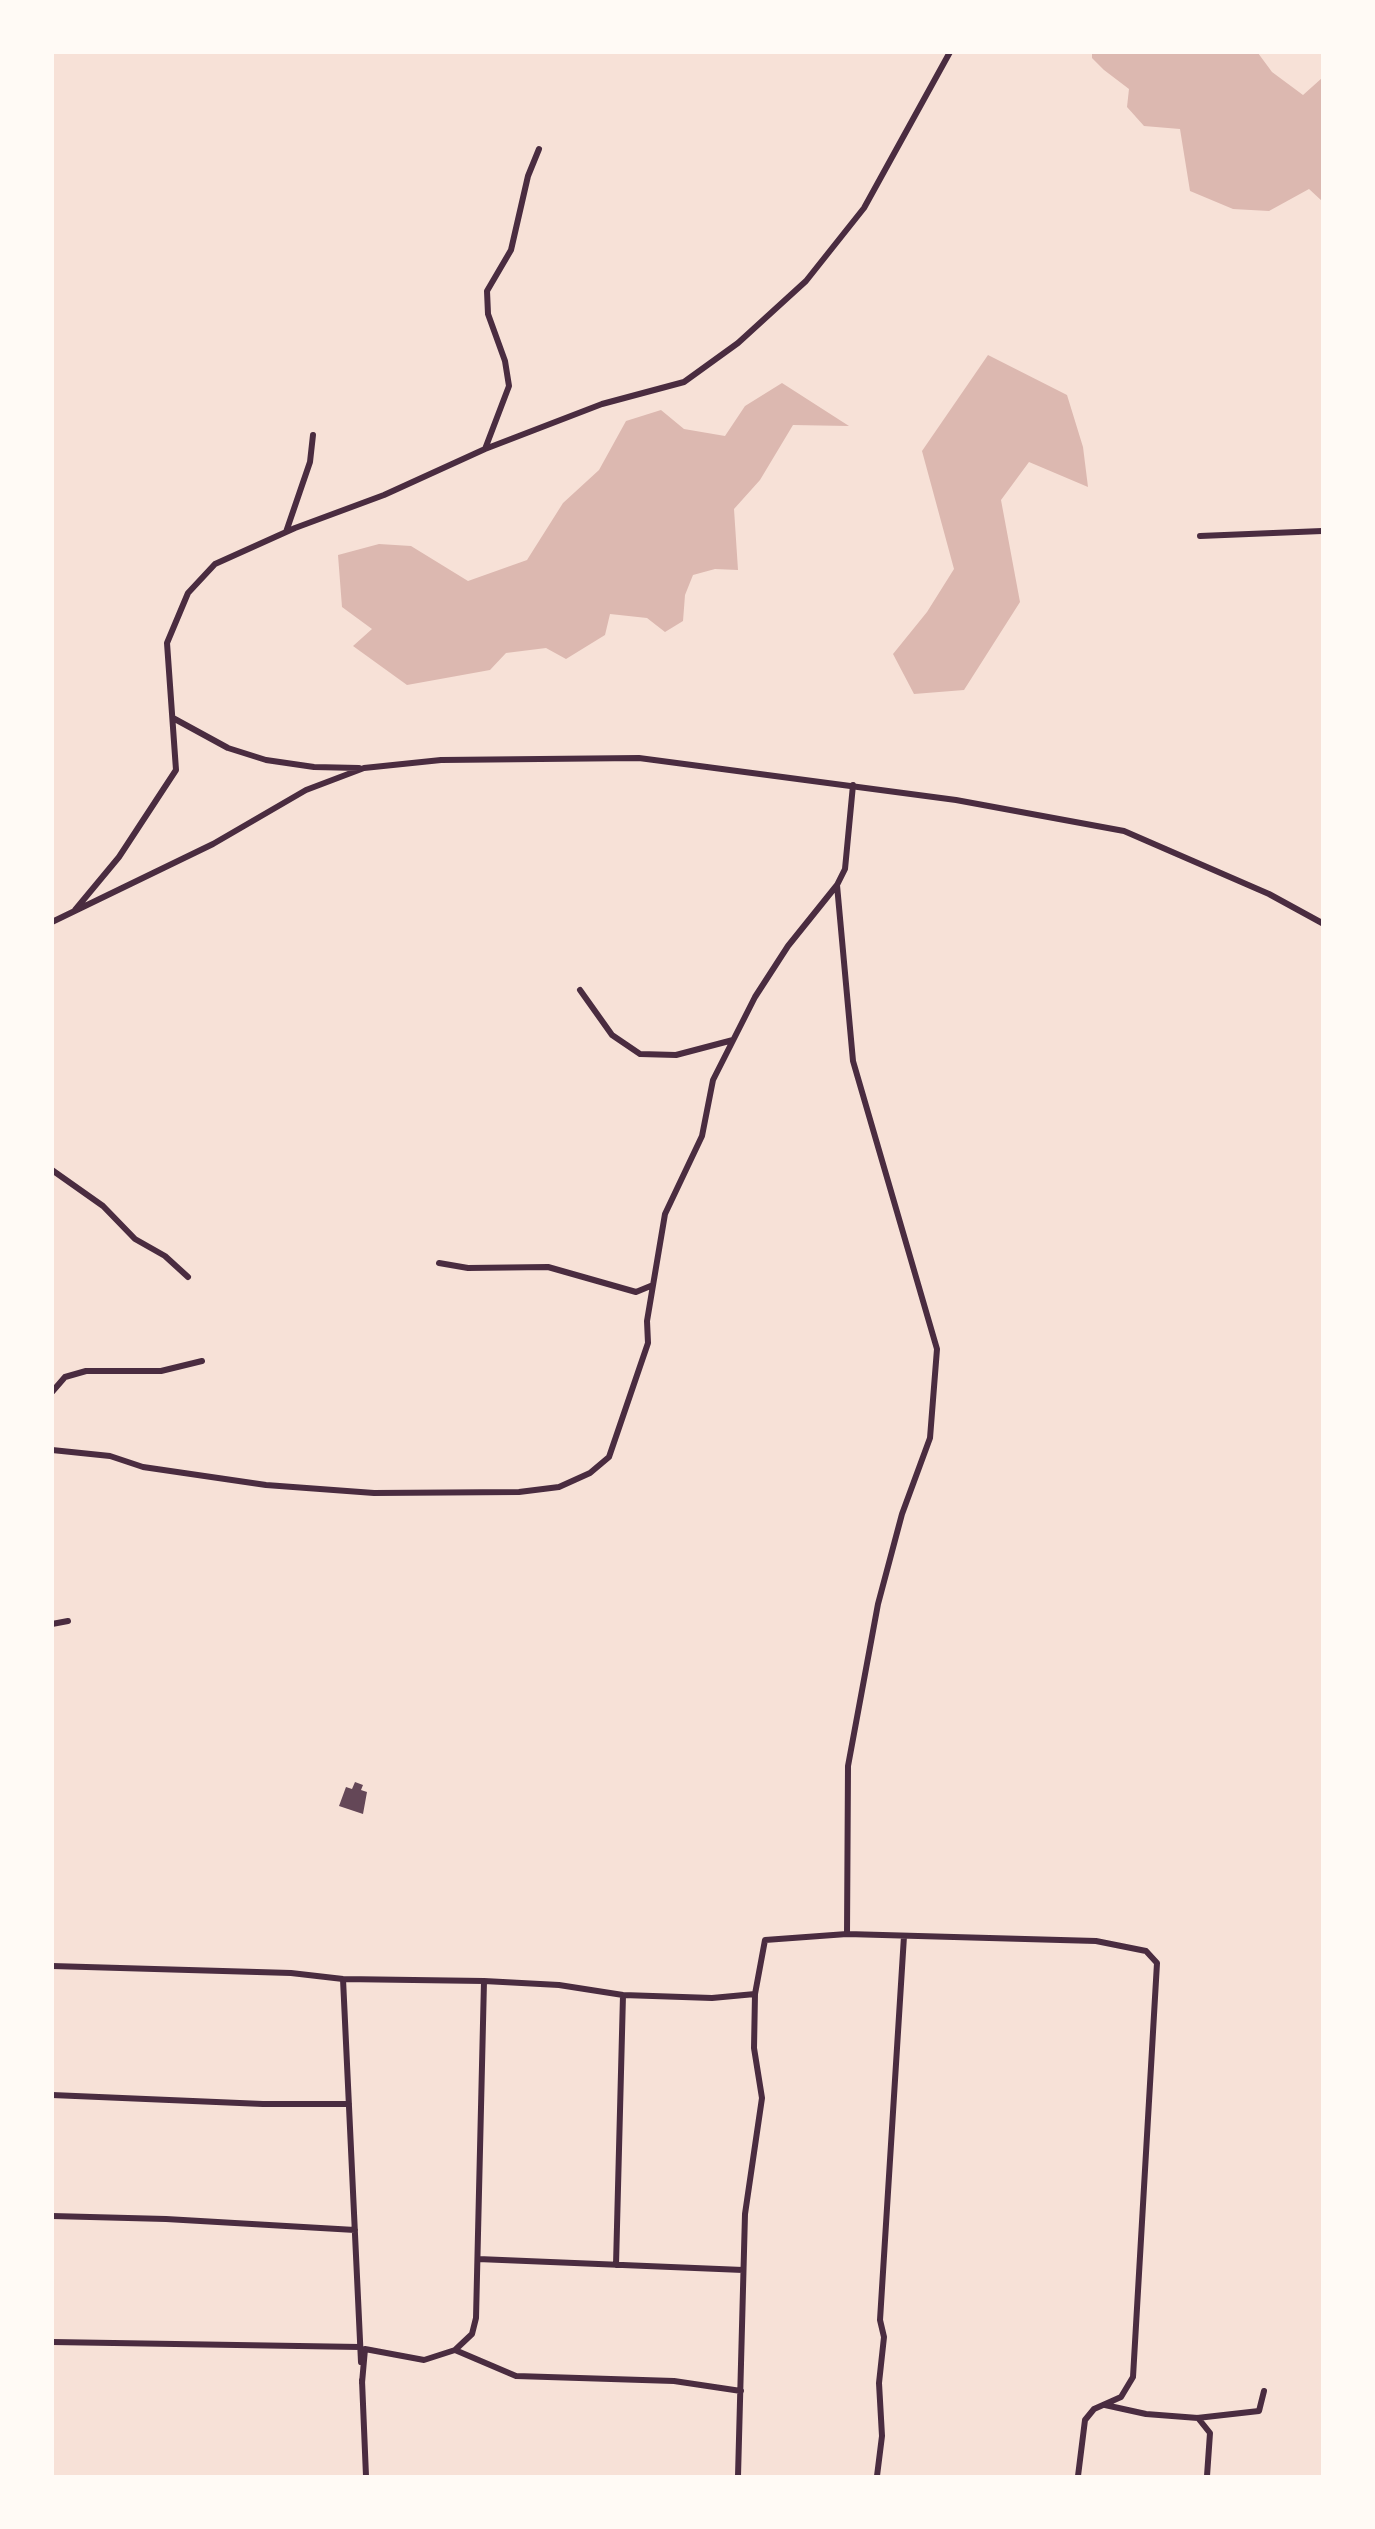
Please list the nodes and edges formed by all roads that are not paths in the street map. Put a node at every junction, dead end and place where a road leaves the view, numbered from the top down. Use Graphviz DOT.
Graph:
graph roads {
  1 [pos="950,52"];
  2 [pos="539,149"];
  3 [pos="313,435"];
  4 [pos="485,449"];
  5 [pos="1322,531"];
  6 [pos="286,532"];
  7 [pos="1200,536"];
  8 [pos="173,718"];
  9 [pos="365,768"];
  10 [pos="853,785"];
  11 [pos="837,885"];
  12 [pos="74,912"];
  13 [pos="52,922"];
  14 [pos="1322,923"];
  15 [pos="580,990"];
  16 [pos="733,1040"];
  17 [pos="52,1170"];
  18 [pos="439,1263"];
  19 [pos="188,1277"];
  20 [pos="653,1284"];
  21 [pos="202,1362"];
  22 [pos="52,1392"];
  23 [pos="52,1450"];
  24 [pos="68,1621"];
  25 [pos="52,1624"];
  26 [pos="848,1934"];
  27 [pos="904,1936"];
  28 [pos="52,1966"];
  29 [pos="343,1979"];
  30 [pos="484,1981"];
  31 [pos="755,1994"];
  32 [pos="623,1995"];
  33 [pos="52,2095"];
  34 [pos="349,2104"];
  35 [pos="52,2216"];
  36 [pos="355,2230"];
  37 [pos="478,2259"];
  38 [pos="616,2265"];
  39 [pos="743,2270"];
  40 [pos="52,2342"];
  41 [pos="360,2347"];
  42 [pos="455,2350"];
  43 [pos="362,2383"];
  44 [pos="741,2391"];
  45 [pos="1265,2391"];
  46 [pos="1103,2405"];
  47 [pos="1195,2418"];
  48 [pos="366,2476"];
  49 [pos="738,2476"];
  50 [pos="877,2476"];
  51 [pos="1078,2476"];
  52 [pos="1207,2476"];
  1 -- 4 [label="street"];
  2 -- 4 [label="street"];
  3 -- 6 [label="street"];
  4 -- 6 [label="street"];
  5 -- 7 [label="street"];
  6 -- 8 [label="street"];
  8 -- 9 [label="street"];
  8 -- 12 [label="street"];
  9 -- 10 [label="street"];
  9 -- 12 [label="street"];
  10 -- 11 [label="street"];
  10 -- 14 [label="street"];
  11 -- 16 [label="street"];
  11 -- 26 [label="street"];
  12 -- 13 [label="street"];
  15 -- 16 [label="street"];
  16 -- 20 [label="street"];
  17 -- 19 [label="street"];
  18 -- 20 [label="street"];
  20 -- 23 [label="street"];
  21 -- 22 [label="street"];
  24 -- 25 [label="street"];
  26 -- 27 [label="street"];
  26 -- 31 [label="street"];
  27 -- 46 [label="street"];
  27 -- 50 [label="street"];
  28 -- 29 [label="street"];
  29 -- 30 [label="street"];
  29 -- 34 [label="street"];
  30 -- 32 [label="street"];
  30 -- 37 [label="street"];
  31 -- 32 [label="street"];
  31 -- 39 [label="street"];
  32 -- 38 [label="street"];
  33 -- 34 [label="street"];
  34 -- 36 [label="street"];
  35 -- 36 [label="street"];
  36 -- 41 [label="street"];
  37 -- 38 [label="street"];
  37 -- 42 [label="street"];
  38 -- 39 [label="street"];
  39 -- 44 [label="street"];
  40 -- 41 [label="street"];
  41 -- 43 [label="street"];
  42 -- 43 [label="street"];
  42 -- 44 [label="street"];
  43 -- 48 [label="street"];
  44 -- 49 [label="street"];
  45 -- 47 [label="street"];
  46 -- 47 [label="street"];
  46 -- 51 [label="street"];
  47 -- 52 [label="street"];
}
